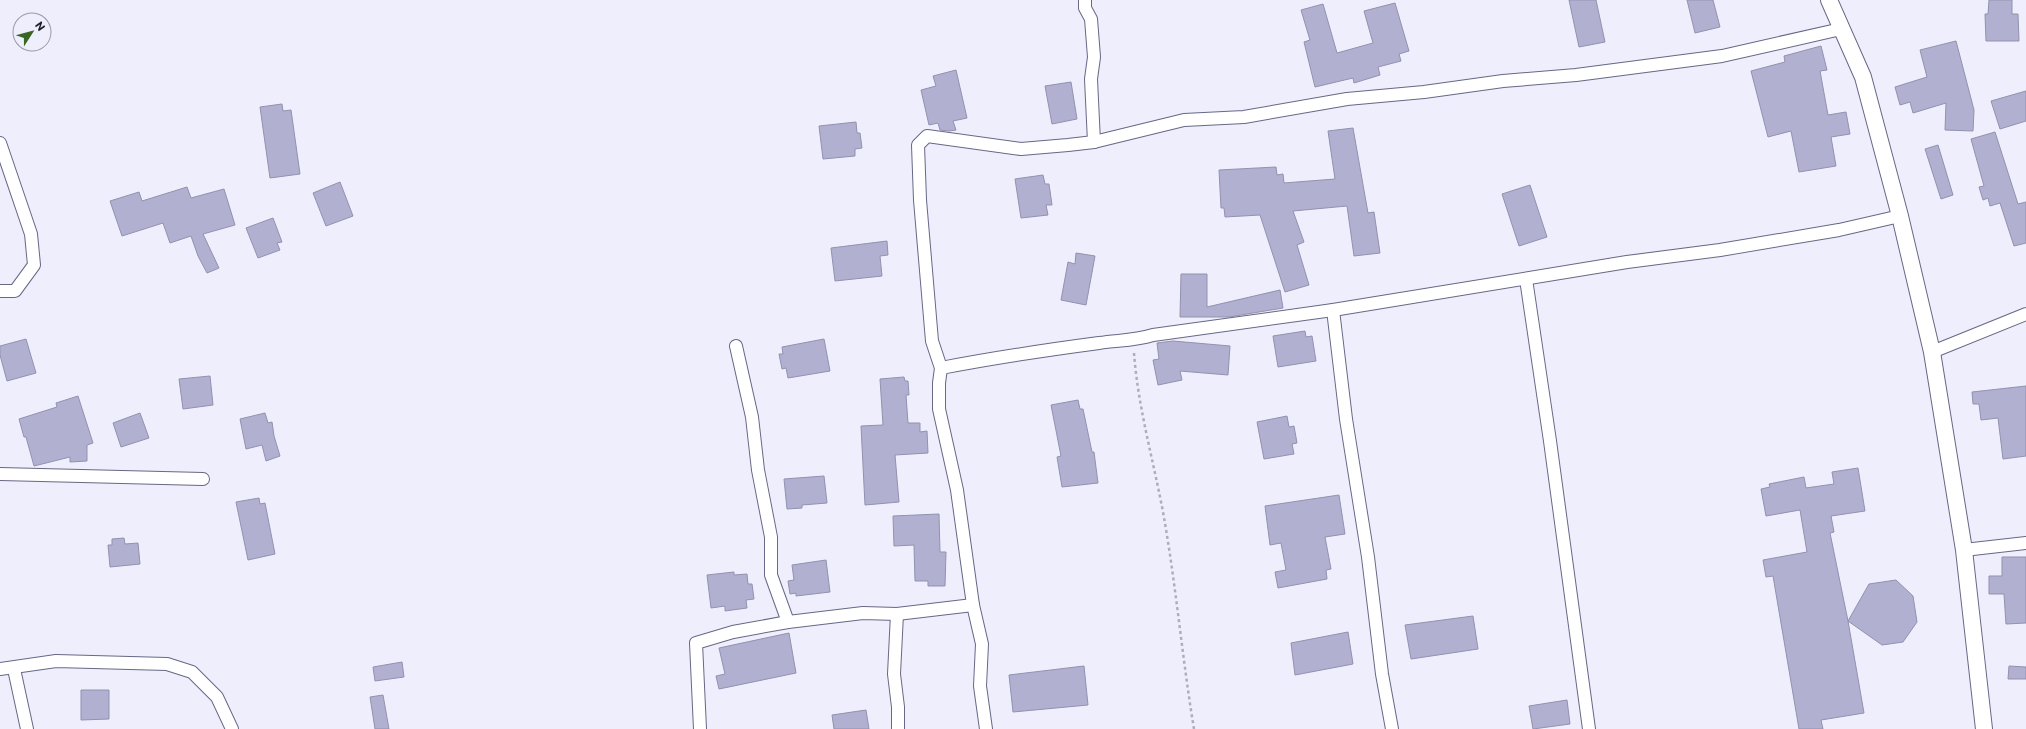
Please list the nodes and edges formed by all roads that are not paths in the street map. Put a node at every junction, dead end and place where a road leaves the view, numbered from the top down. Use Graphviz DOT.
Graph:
graph roads {
  1 [pos="1085,0"];
  2 [pos="1830,0"];
  3 [pos="1841,29"];
  4 [pos="1094,142"];
  5 [pos="0,143"];
  6 [pos="1900,216"];
  7 [pos="1526,279"];
  8 [pos="0,291"];
  9 [pos="1333,310"];
  10 [pos="2026,314"];
  11 [pos="736,346"];
  12 [pos="1932,352"];
  13 [pos="941,368"];
  14 [pos="0,474"];
  15 [pos="203,479"];
  16 [pos="2026,543"];
  17 [pos="1964,550"];
  18 [pos="973,605"];
  19 [pos="897,614"];
  20 [pos="788,622"];
  21 [pos="0,669"];
  22 [pos="14,669"];
  23 [pos="27,729"];
  24 [pos="232,729"];
  25 [pos="700,729"];
  26 [pos="898,729"];
  27 [pos="986,729"];
  28 [pos="1392,729"];
  29 [pos="1588,729"];
  30 [pos="1984,729"];
  1 -- 4 [label="street"];
  2 -- 3 [label="street"];
  3 -- 4 [label="street"];
  3 -- 6 [label="street"];
  4 -- 13 [label="street"];
  5 -- 8 [label="street"];
  6 -- 7 [label="street"];
  6 -- 12 [label="street"];
  7 -- 9 [label="street"];
  7 -- 29 [label="street"];
  9 -- 13 [label="street"];
  9 -- 28 [label="street"];
  10 -- 12 [label="street"];
  11 -- 20 [label="street"];
  12 -- 17 [label="street"];
  13 -- 18 [label="street"];
  14 -- 15 [label="street"];
  16 -- 17 [label="street"];
  17 -- 30 [label="street"];
  18 -- 19 [label="street"];
  18 -- 27 [label="street"];
  19 -- 20 [label="street"];
  19 -- 26 [label="street"];
  20 -- 25 [label="street"];
  21 -- 22 [label="street"];
  22 -- 23 [label="street"];
  22 -- 24 [label="street"];
}
